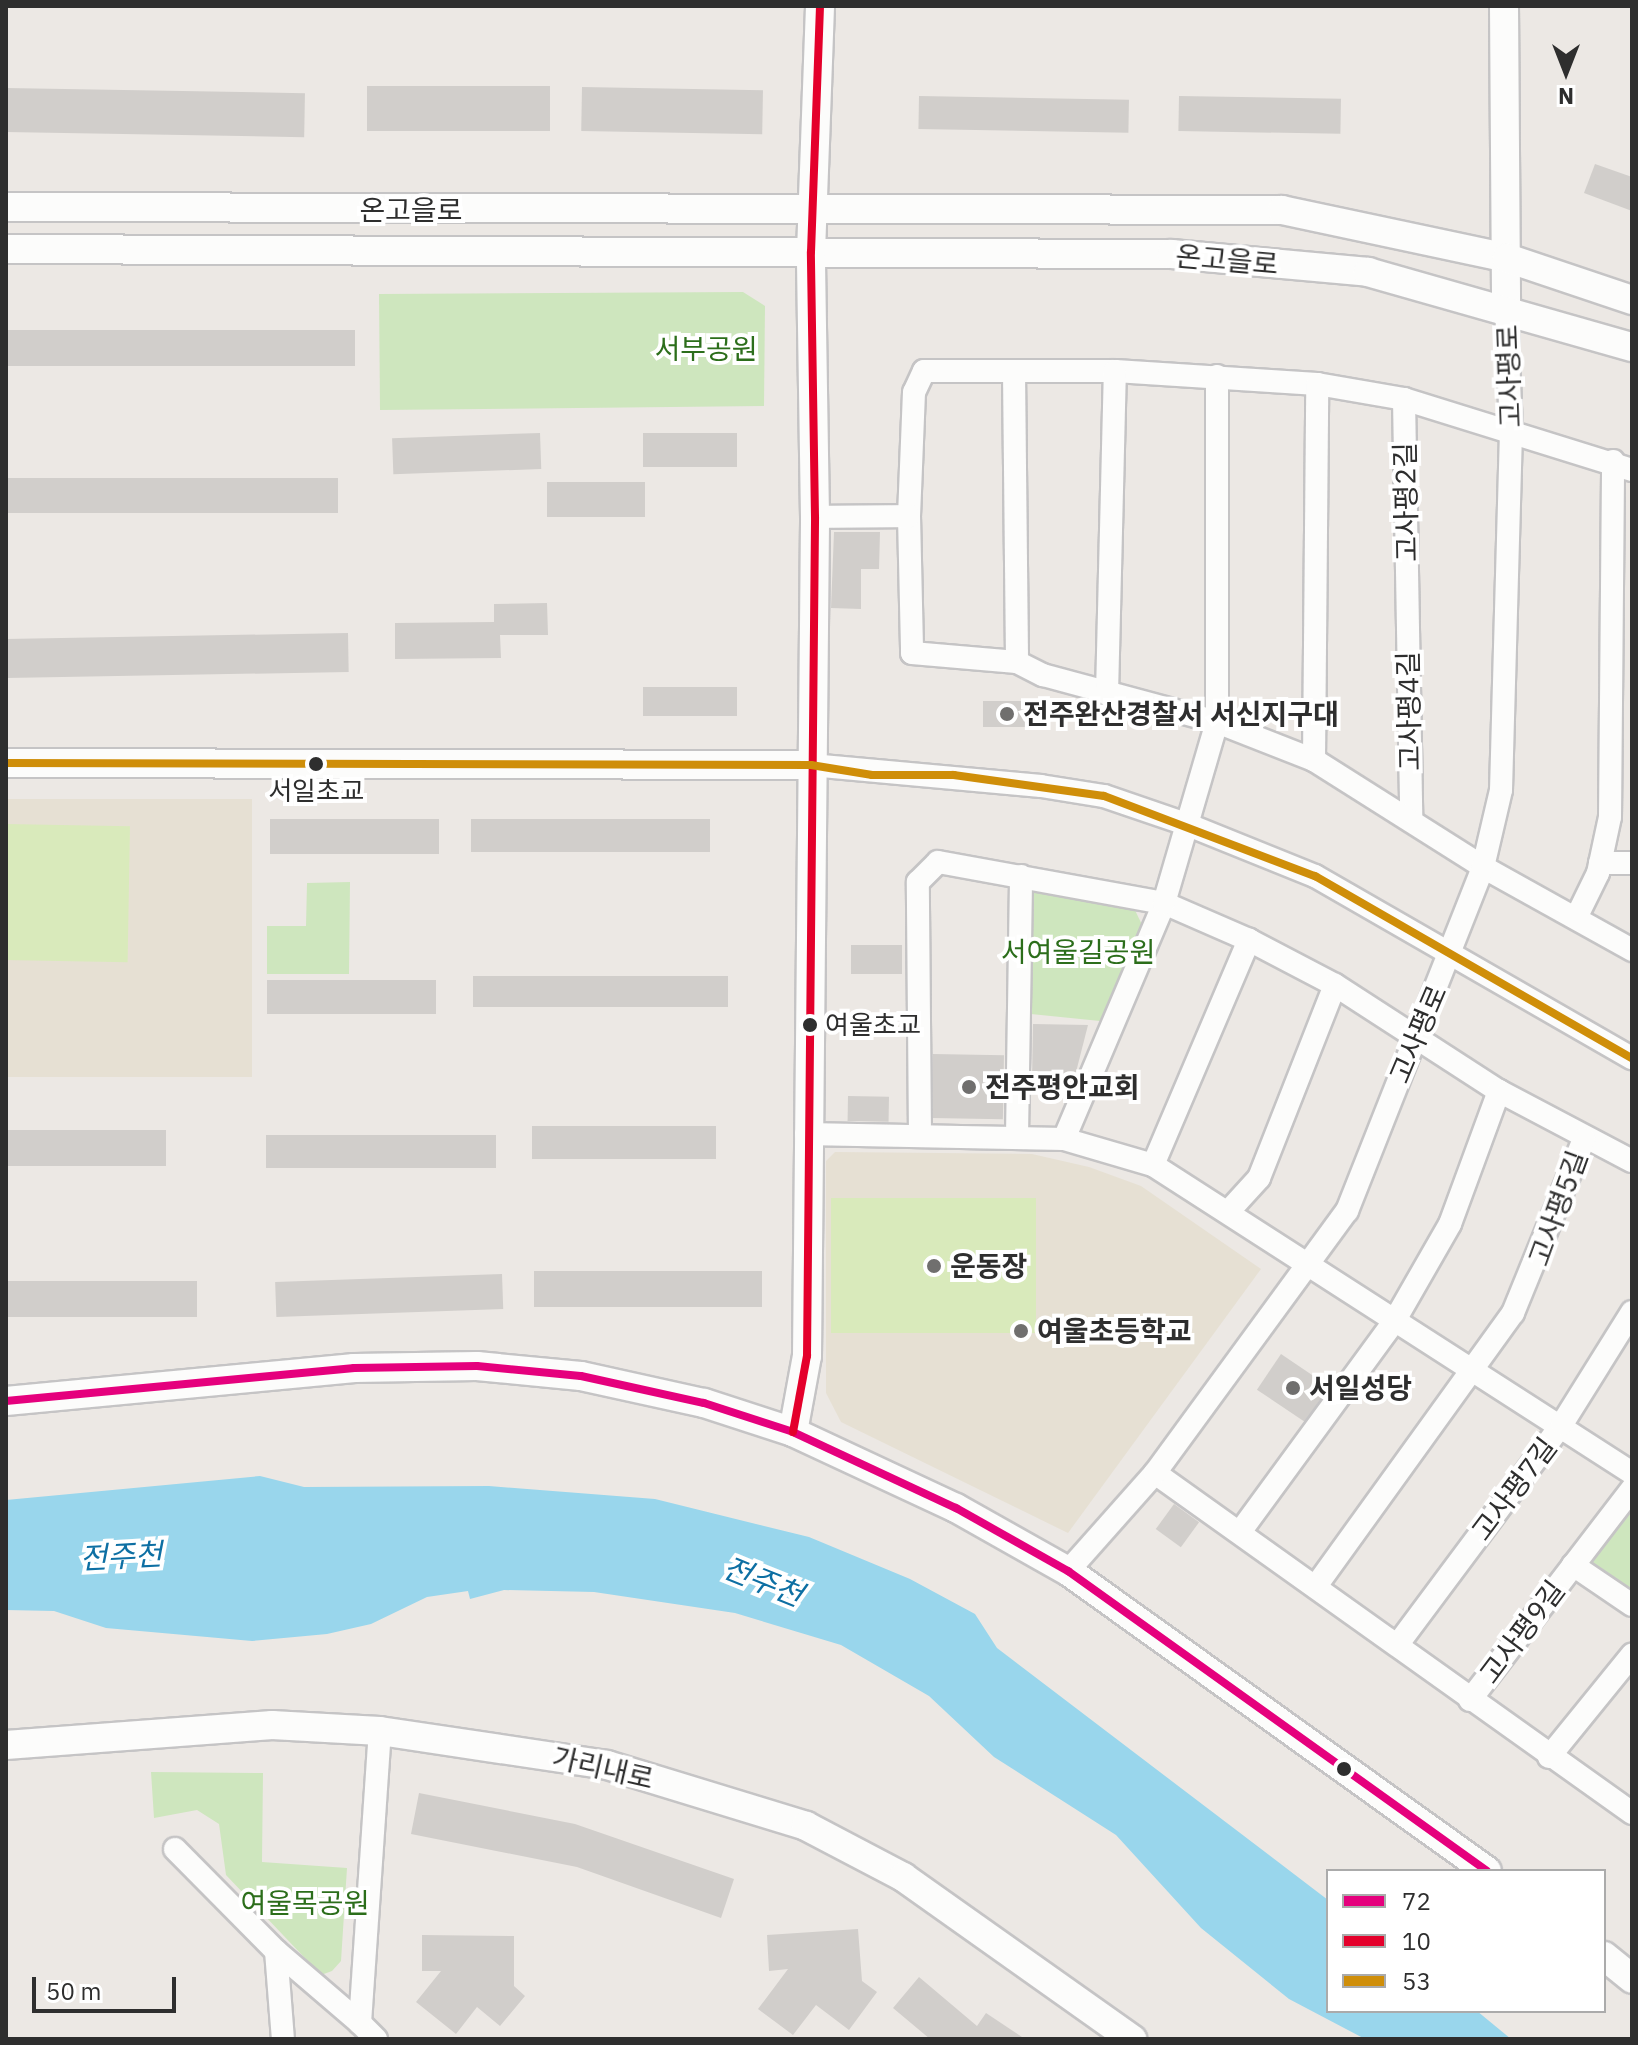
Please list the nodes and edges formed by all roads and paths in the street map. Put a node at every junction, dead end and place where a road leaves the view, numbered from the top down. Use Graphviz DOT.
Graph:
graph roads {
  1 [pos="820,6"];
  2 [pos="1504,6"];
  3 [pos="6,207"];
  4 [pos="817,213"];
  5 [pos="6,249"];
  6 [pos="811,252"];
  7 [pos="1507,258"];
  8 [pos="1632,300"];
  9 [pos="1506,307"];
  10 [pos="1632,347"];
  11 [pos="1115,371"];
  12 [pos="1014,372"];
  13 [pos="1217,376"];
  14 [pos="1317,384"];
  15 [pos="1404,399"];
  16 [pos="1511,430"];
  17 [pos="1623,466"];
  18 [pos="909,516"];
  19 [pos="815,517"];
  20 [pos="1407,604"];
  21 [pos="1017,662"];
  22 [pos="1107,694"];
  23 [pos="1217,722"];
  24 [pos="1314,760"];
  25 [pos="6,763"];
  26 [pos="811,765"];
  27 [pos="1411,818"];
  28 [pos="1186,824"];
  29 [pos="1600,863"];
  30 [pos="1632,863"];
  31 [pos="1483,867"];
  32 [pos="1021,876"];
  33 [pos="1164,903"];
  34 [pos="1576,918"];
  35 [pos="1249,940"];
  36 [pos="1632,950"];
  37 [pos="1452,953"];
  38 [pos="1335,985"];
  39 [pos="1415,1036"];
  40 [pos="1632,1058"];
  41 [pos="1499,1091"];
  42 [pos="806,1134"];
  43 [pos="920,1135"];
  44 [pos="1017,1136"];
  45 [pos="1064,1139"];
  46 [pos="1584,1139"];
  47 [pos="1632,1161"];
  48 [pos="1153,1165"];
  49 [pos="1228,1212"];
  50 [pos="1310,1266"];
  51 [pos="1632,1312"];
  52 [pos="1395,1320"];
  53 [pos="1472,1369"];
  54 [pos="6,1401"];
  55 [pos="1562,1424"];
  56 [pos="793,1432"];
  57 [pos="1155,1473"];
  58 [pos="1632,1473"];
  59 [pos="1632,1489"];
  60 [pos="1240,1532"];
  61 [pos="1573,1565"];
  62 [pos="1068,1571"];
  63 [pos="1316,1586"];
  64 [pos="1632,1605"];
  65 [pos="1398,1644"];
  66 [pos="1632,1655"];
  67 [pos="1470,1700"];
  68 [pos="380,1731"];
  69 [pos="6,1745"];
  70 [pos="1549,1757"];
  71 [pos="1628,1803"];
  72 [pos="175,1849"];
  73 [pos="1484,1869"];
  74 [pos="276,1951"];
  75 [pos="1606,1958"];
  76 [pos="1632,1979"];
  77 [pos="368,2031"];
  78 [pos="283,2039"];
  79 [pos="1132,2039"];
  1 -- 4 [label="street"];
  2 -- 7 [label="street"];
  3 -- 4 [label="street, 온고을로"];
  4 -- 6 [label="street"];
  4 -- 7 [label="street, 온고을로"];
  5 -- 6 [label="street, 온고을로"];
  6 -- 9 [label="street, 온고을로"];
  6 -- 19 [label="street"];
  7 -- 8 [label="street, 온고을로"];
  7 -- 9 [label="street, 고사평로"];
  9 -- 10 [label="street, 온고을로"];
  9 -- 16 [label="street, 고사평로"];
  11 -- 12 [label="street, 고사평2길"];
  11 -- 13 [label="street, 고사평2길"];
  11 -- 22 [label="street"];
  12 -- 18 [label="street, 고사평2길"];
  12 -- 21 [label="street"];
  13 -- 14 [label="street, 고사평2길"];
  13 -- 23 [label="street"];
  14 -- 15 [label="street, 고사평2길"];
  14 -- 24 [label="street"];
  15 -- 16 [label="street, 고사평2길"];
  15 -- 20 [label="street, 고사평2길"];
  16 -- 17 [label="street, 고사평2길"];
  16 -- 31 [label="street, 고사평로"];
  17 -- 29 [label="street"];
  18 -- 19 [label="street"];
  18 -- 21 [label="street, 고사평4길"];
  19 -- 26 [label="street"];
  20 -- 27 [label="street, 고사평4길"];
  21 -- 22 [label="street, 고사평4길"];
  22 -- 23 [label="street, 고사평4길"];
  23 -- 24 [label="street, 고사평4길"];
  23 -- 28 [label="street"];
  24 -- 27 [label="street, 고사평4길"];
  25 -- 26 [label="street"];
  26 -- 28 [label="street"];
  26 -- 42 [label="street"];
  27 -- 31 [label="street, 고사평4길"];
  28 -- 33 [label="street"];
  28 -- 37 [label="street"];
  29 -- 30 [label="street"];
  29 -- 34 [label="street"];
  31 -- 34 [label="street, 고사평4길"];
  31 -- 37 [label="street, 고사평로"];
  32 -- 33 [label="street, 고사평5길"];
  32 -- 43 [label="street, 고사평5길"];
  32 -- 44 [label="street"];
  33 -- 35 [label="street, 고사평5길"];
  33 -- 45 [label="street"];
  34 -- 36 [label="street, 고사평4길"];
  35 -- 38 [label="street, 고사평5길"];
  35 -- 48 [label="street"];
  37 -- 39 [label="street, 고사평로"];
  37 -- 40 [label="street"];
  38 -- 39 [label="street, 고사평5길"];
  38 -- 49 [label="street"];
  39 -- 41 [label="street, 고사평5길"];
  39 -- 50 [label="street, 고사평로"];
  41 -- 46 [label="street, 고사평5길"];
  41 -- 52 [label="street"];
  42 -- 43 [label="street, 고사평7길"];
  42 -- 56 [label="street"];
  43 -- 44 [label="street, 고사평7길"];
  44 -- 45 [label="street, 고사평7길"];
  45 -- 48 [label="street, 고사평7길"];
  46 -- 47 [label="street, 고사평5길"];
  46 -- 53 [label="street, 고사평5길"];
  48 -- 49 [label="street, 고사평7길"];
  49 -- 50 [label="street, 고사평7길"];
  50 -- 52 [label="street, 고사평7길"];
  50 -- 57 [label="street, 고사평로"];
  51 -- 55 [label="street, 고사평7길"];
  52 -- 53 [label="street, 고사평7길"];
  52 -- 60 [label="street"];
  53 -- 55 [label="street, 고사평7길"];
  53 -- 63 [label="street"];
  54 -- 56 [label="street"];
  55 -- 58 [label="street, 고사평7길"];
  55 -- 65 [label="street, 고사평7길"];
  56 -- 62 [label="street"];
  57 -- 60 [label="street, 고사평9길"];
  57 -- 62 [label="street, 고사평로"];
  59 -- 61 [label="street"];
  60 -- 63 [label="street, 고사평9길"];
  61 -- 64 [label="street"];
  61 -- 67 [label="street, 고사평9길"];
  62 -- 73 [label="street"];
  63 -- 65 [label="street, 고사평9길"];
  65 -- 67 [label="street, 고사평9길"];
  66 -- 70 [label="street"];
  67 -- 70 [label="street, 고사평9길"];
  68 -- 69 [label="street, 가리내로"];
  68 -- 77 [label="street"];
  68 -- 79 [label="street, 가리내로"];
  70 -- 71 [label="street, 고사평9길"];
  72 -- 74 [label="street"];
  74 -- 77 [label="street"];
  74 -- 78 [label="street"];
  75 -- 76 [label="street"];
}
